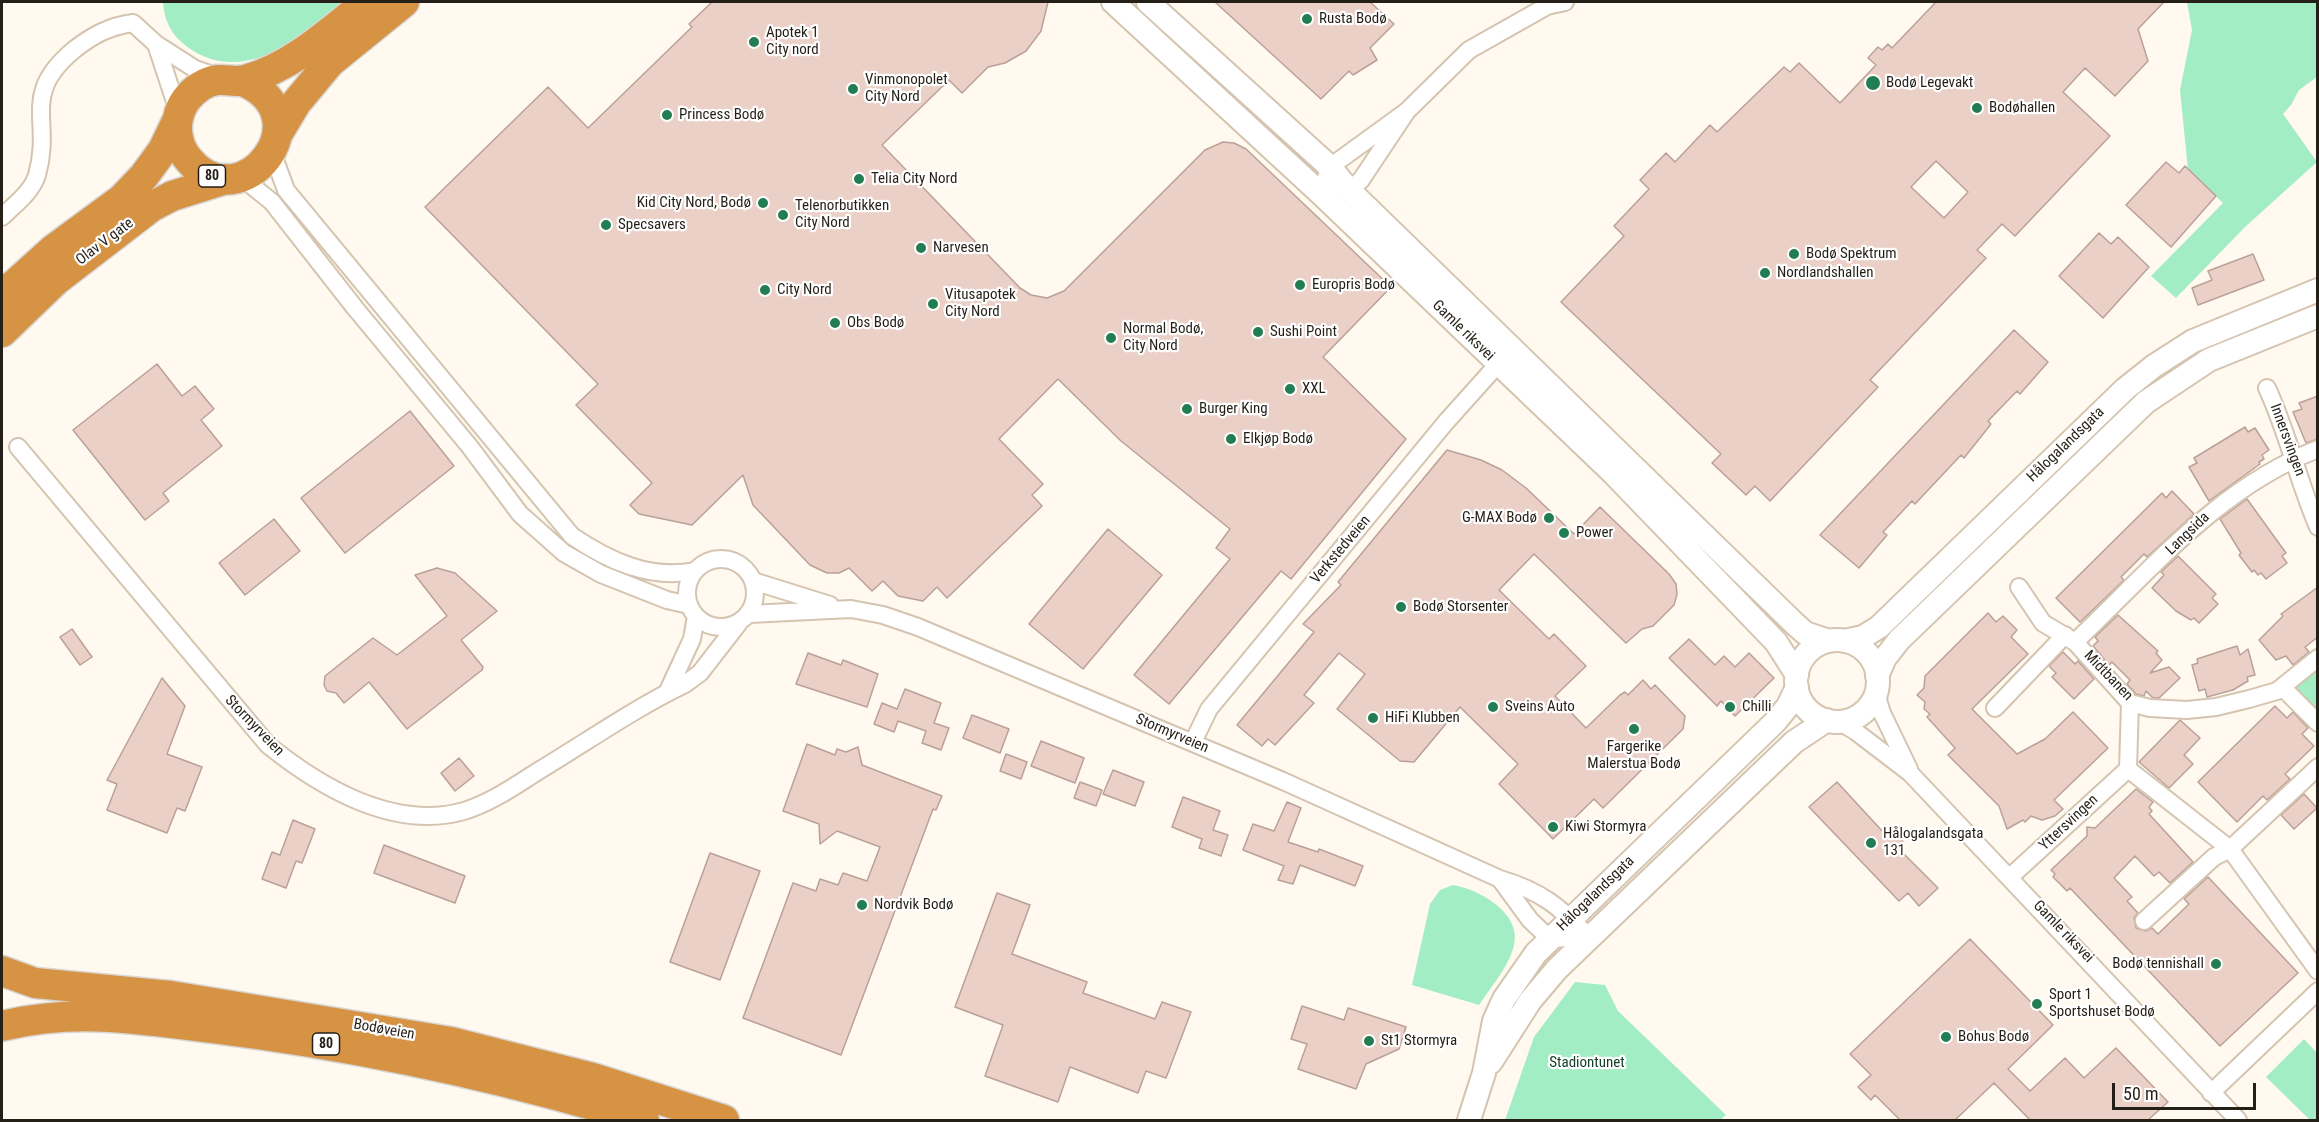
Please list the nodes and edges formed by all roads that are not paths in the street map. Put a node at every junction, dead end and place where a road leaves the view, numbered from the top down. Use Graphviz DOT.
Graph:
graph roads {
  1 [pos="367,2"];
  2 [pos="404,2"];
  3 [pos="1113,2"];
  4 [pos="1148,2"];
  5 [pos="1565,2"];
  6 [pos="156,44"];
  7 [pos="233,79"];
  8 [pos="1407,111"];
  9 [pos="178,117"];
  10 [pos="275,142"];
  11 [pos="1330,167"];
  12 [pos="233,178"];
  13 [pos="1349,190"];
  14 [pos="1320,193"];
  15 [pos="2,217"];
  16 [pos="2318,290"];
  17 [pos="2,296"];
  18 [pos="2318,316"];
  19 [pos="2,332"];
  20 [pos="1498,364"];
  21 [pos="2268,388"];
  22 [pos="18,447"];
  23 [pos="2318,449"];
  24 [pos="2295,458"];
  25 [pos="2318,526"];
  26 [pos="695,571"];
  27 [pos="753,581"];
  28 [pos="2019,587"];
  29 [pos="837,608"];
  30 [pos="692,611"];
  31 [pos="743,619"];
  32 [pos="2070,638"];
  33 [pos="1837,641"];
  34 [pos="2318,658"];
  35 [pos="1797,681"];
  36 [pos="1877,684"];
  37 [pos="2282,687"];
  38 [pos="667,693"];
  39 [pos="2130,703"];
  40 [pos="1995,708"];
  41 [pos="1832,721"];
  42 [pos="2318,723"];
  43 [pos="1193,742"];
  44 [pos="2318,767"];
  45 [pos="2128,769"];
  46 [pos="1910,773"];
  47 [pos="2230,849"];
  48 [pos="2010,878"];
  49 [pos="1500,879"];
  50 [pos="1571,918"];
  51 [pos="2144,921"];
  52 [pos="1589,937"];
  53 [pos="1550,939"];
  54 [pos="2,971"];
  55 [pos="2318,971"];
  56 [pos="2318,991"];
  57 [pos="2,1026"];
  58 [pos="1484,1073"];
  59 [pos="2211,1093"];
  60 [pos="644,1120"];
  61 [pos="724,1120"];
  62 [pos="1469,1120"];
  63 [pos="2238,1120"];
  1 -- 7 [label="highway, Olav V gate"];
  2 -- 10 [label="highway, Olav V gate / 80"];
  3 -- 14 [label="street, Gamle riksvei"];
  4 -- 11 [label="street, Gamle riksvei"];
  5 -- 8 [label="street"];
  6 -- 7 [label="street"];
  6 -- 9 [label="street"];
  6 -- 15 [label="street"];
  7 -- 9 [label="highway, Olav V gate"];
  7 -- 10 [label="highway"];
  8 -- 11 [label="street"];
  8 -- 13 [label="street"];
  9 -- 12 [label="highway, 80"];
  9 -- 17 [label="highway, Olav V gate"];
  10 -- 12 [label="highway, Olav V gate / 80"];
  10 -- 26 [label="street"];
  11 -- 13 [label="street, Gamle riksvei"];
  11 -- 14 [label="street"];
  12 -- 19 [label="highway, Olav V gate / 80"];
  12 -- 30 [label="street"];
  13 -- 14 [label="street"];
  13 -- 33 [label="street, Gamle riksvei"];
  14 -- 20 [label="street, Gamle riksvei"];
  16 -- 33 [label="street, Hålogalandsgata"];
  18 -- 36 [label="street, Hålogalandsgata"];
  20 -- 35 [label="street, Gamle riksvei"];
  20 -- 43 [label="street, Verkstedveien"];
  21 -- 24 [label="street, Innersvingen"];
  22 -- 38 [label="street, Stormyrveien"];
  23 -- 24 [label="street, Langsida"];
  24 -- 25 [label="street, Innersvingen"];
  24 -- 32 [label="street, Langsida"];
  26 -- 27 [label="street"];
  26 -- 30 [label="street"];
  27 -- 29 [label="street, Stormyrveien"];
  27 -- 31 [label="street"];
  28 -- 32 [label="street, Midtbanen"];
  29 -- 31 [label="street, Stormyrveien"];
  29 -- 43 [label="street, Stormyrveien"];
  30 -- 31 [label="street"];
  30 -- 38 [label="street"];
  31 -- 38 [label="street, Stormyrveien"];
  32 -- 39 [label="street, Midtbanen"];
  32 -- 40 [label="street, Langsida"];
  33 -- 35 [label="street, Hålogalandsgata"];
  33 -- 36 [label="street"];
  34 -- 37 [label="street, Midtbanen"];
  35 -- 41 [label="street"];
  35 -- 50 [label="street, Hålogalandsgata"];
  36 -- 41 [label="street, Hålogalandsgata"];
  36 -- 46 [label="street, Gamle riksvei"];
  37 -- 39 [label="street, Midtbanen"];
  37 -- 42 [label="street"];
  39 -- 45 [label="street"];
  41 -- 46 [label="street, Gamle riksvei"];
  41 -- 52 [label="street, Hålogalandsgata"];
  43 -- 49 [label="street, Stormyrveien"];
  44 -- 47 [label="street"];
  45 -- 47 [label="street"];
  45 -- 48 [label="street, Yttersvingen"];
  46 -- 48 [label="street, Gamle riksvei"];
  47 -- 51 [label="street"];
  47 -- 55 [label="street"];
  48 -- 59 [label="street, Gamle riksvei"];
  49 -- 50 [label="street, Stormyrveien"];
  49 -- 53 [label="street, Stormyrveien"];
  50 -- 52 [label="street, Stormyrveien"];
  50 -- 53 [label="street, Hålogalandsgata"];
  52 -- 53 [label="street"];
  52 -- 58 [label="street, Hålogalandsgata"];
  53 -- 58 [label="street, Hålogalandsgata"];
  54 -- 61 [label="highway, Bodøveien / 80"];
  56 -- 59 [label="street"];
  57 -- 60 [label="highway, Bodøveien / 80"];
  58 -- 62 [label="street, Hålogalandsgata"];
  59 -- 63 [label="street, Gamle riksvei"];
}
